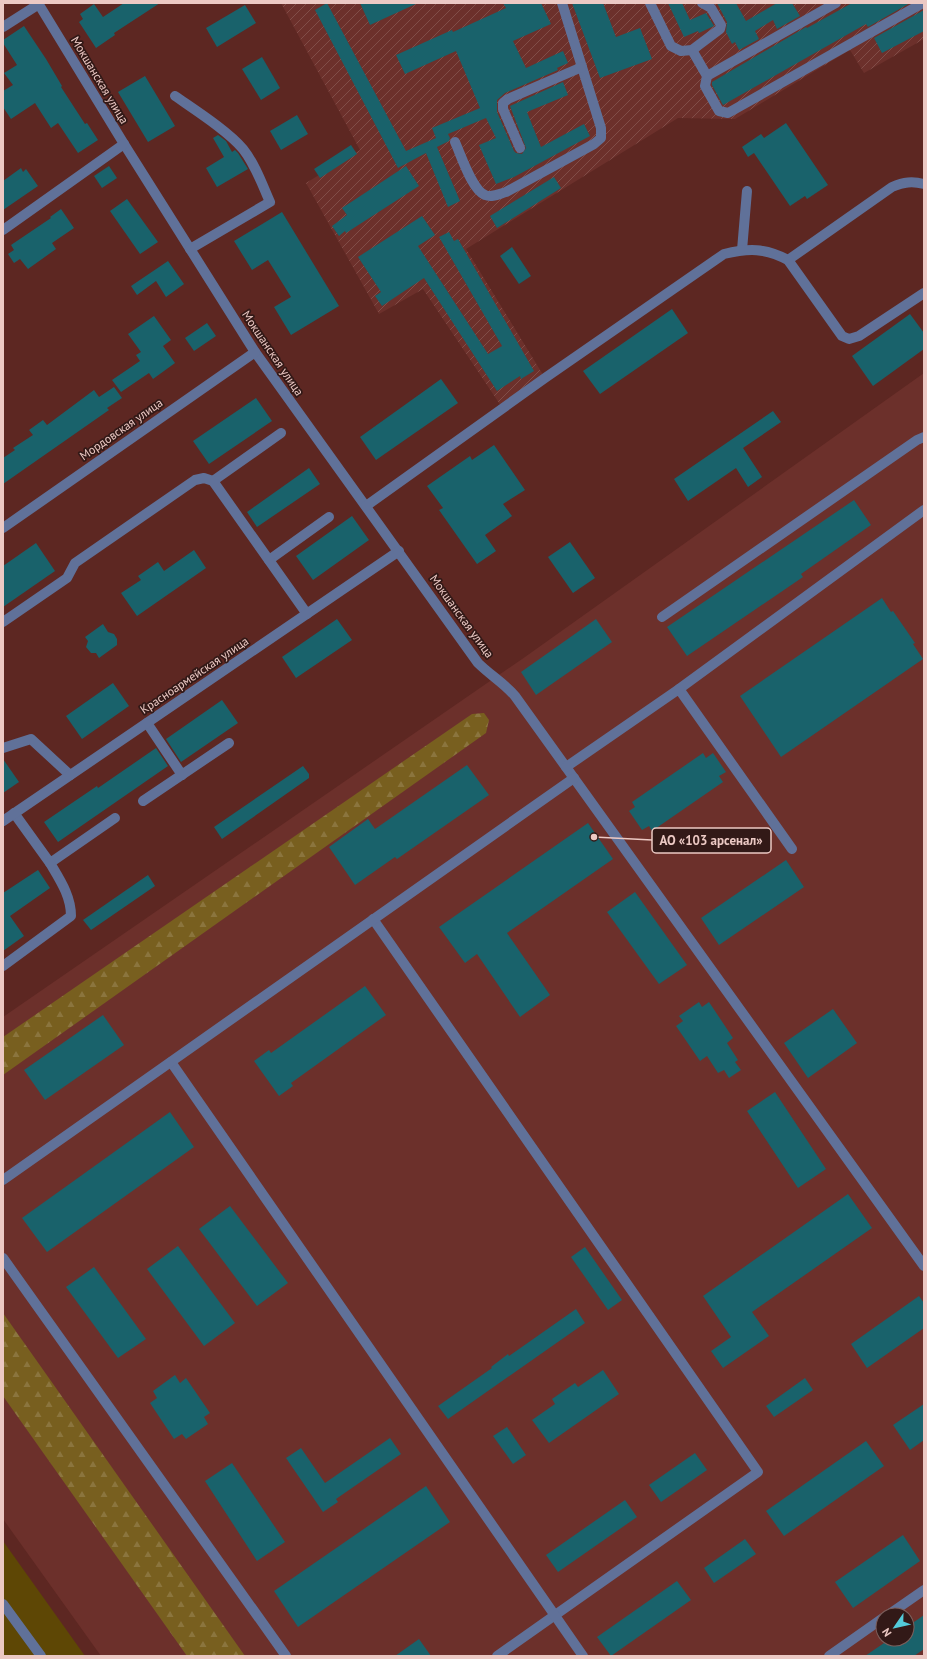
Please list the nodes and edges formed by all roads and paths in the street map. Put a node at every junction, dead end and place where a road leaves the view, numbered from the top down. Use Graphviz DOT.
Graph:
graph roads {
  1 [pos="562,3"];
  2 [pos="650,3"];
  3 [pos="702,3"];
  4 [pos="836,3"];
  5 [pos="923,3"];
  6 [pos="39,4"];
  7 [pos="3,27"];
  8 [pos="692,50"];
  9 [pos="582,67"];
  10 [pos="707,76"];
  11 [pos="175,96"];
  12 [pos="455,142"];
  13 [pos="124,144"];
  14 [pos="520,148"];
  15 [pos="924,184"];
  16 [pos="746,191"];
  17 [pos="3,230"];
  18 [pos="190,250"];
  19 [pos="742,250"];
  20 [pos="788,260"];
  21 [pos="924,292"];
  22 [pos="255,352"];
  23 [pos="281,433"];
  24 [pos="924,437"];
  25 [pos="213,481"];
  26 [pos="366,506"];
  27 [pos="924,510"];
  28 [pos="329,517"];
  29 [pos="3,528"];
  30 [pos="399,551"];
  31 [pos="269,560"];
  32 [pos="307,614"];
  33 [pos="662,617"];
  34 [pos="3,622"];
  35 [pos="679,689"];
  36 [pos="147,723"];
  37 [pos="229,743"];
  38 [pos="3,748"];
  39 [pos="566,767"];
  40 [pos="70,775"];
  41 [pos="182,775"];
  42 [pos="574,778"];
  43 [pos="143,801"];
  44 [pos="14,813"];
  45 [pos="115,818"];
  46 [pos="3,821"];
  47 [pos="792,849"];
  48 [pos="50,863"];
  49 [pos="373,919"];
  50 [pos="3,966"];
  51 [pos="171,1062"];
  52 [pos="3,1180"];
  53 [pos="3,1258"];
  54 [pos="924,1266"];
  55 [pos="924,1590"];
  56 [pos="3,1604"];
  57 [pos="900,1607"];
  58 [pos="555,1615"];
  59 [pos="875,1624"];
  60 [pos="41,1656"];
  61 [pos="286,1656"];
  62 [pos="497,1656"];
  63 [pos="583,1656"];
  64 [pos="829,1656"];
  1 -- 9 [label="street"];
  2 -- 8 [label="street"];
  3 -- 8 [label="street"];
  4 -- 10 [label="street"];
  5 -- 10 [label="street"];
  6 -- 7 [label="street"];
  6 -- 13 [label="street, Мокшанская улица"];
  8 -- 10 [label="street"];
  9 -- 12 [label="street"];
  9 -- 14 [label="street"];
  11 -- 18 [label="street"];
  13 -- 17 [label="street"];
  13 -- 18 [label="street, Мокшанская улица"];
  15 -- 20 [label="street"];
  16 -- 19 [label="street"];
  18 -- 22 [label="street, Мокшанская улица"];
  19 -- 20 [label="street"];
  19 -- 26 [label="street"];
  20 -- 21 [label="street"];
  22 -- 26 [label="street, Мокшанская улица"];
  22 -- 29 [label="street, Мордовская улица"];
  23 -- 25 [label="street"];
  24 -- 33 [label="street"];
  25 -- 31 [label="street"];
  25 -- 34 [label="street"];
  26 -- 30 [label="street, Мокшанская улица"];
  27 -- 35 [label="street"];
  28 -- 31 [label="street"];
  30 -- 32 [label="street, Красноармейская улица"];
  30 -- 39 [label="street, Мокшанская улица"];
  31 -- 32 [label="street"];
  32 -- 36 [label="street, Красноармейская улица"];
  35 -- 39 [label="street"];
  35 -- 47 [label="street"];
  36 -- 40 [label="street, Красноармейская улица"];
  36 -- 41 [label="street"];
  37 -- 41 [label="street"];
  38 -- 40 [label="street"];
  39 -- 42 [label="street, Мокшанская улица"];
  40 -- 44 [label="street, Красноармейская улица"];
  41 -- 43 [label="street"];
  42 -- 49 [label="street"];
  42 -- 54 [label="street, Мокшанская улица"];
  44 -- 46 [label="street, Красноармейская улица"];
  44 -- 48 [label="street"];
  45 -- 48 [label="street"];
  48 -- 50 [label="street"];
  49 -- 51 [label="street"];
  49 -- 58 [label="street"];
  51 -- 52 [label="street"];
  51 -- 58 [label="street"];
  53 -- 61 [label="street"];
  55 -- 57 [label="street"];
  56 -- 60 [label="street"];
  58 -- 62 [label="street"];
  58 -- 63 [label="street"];
  59 -- 64 [label="street"];
}
